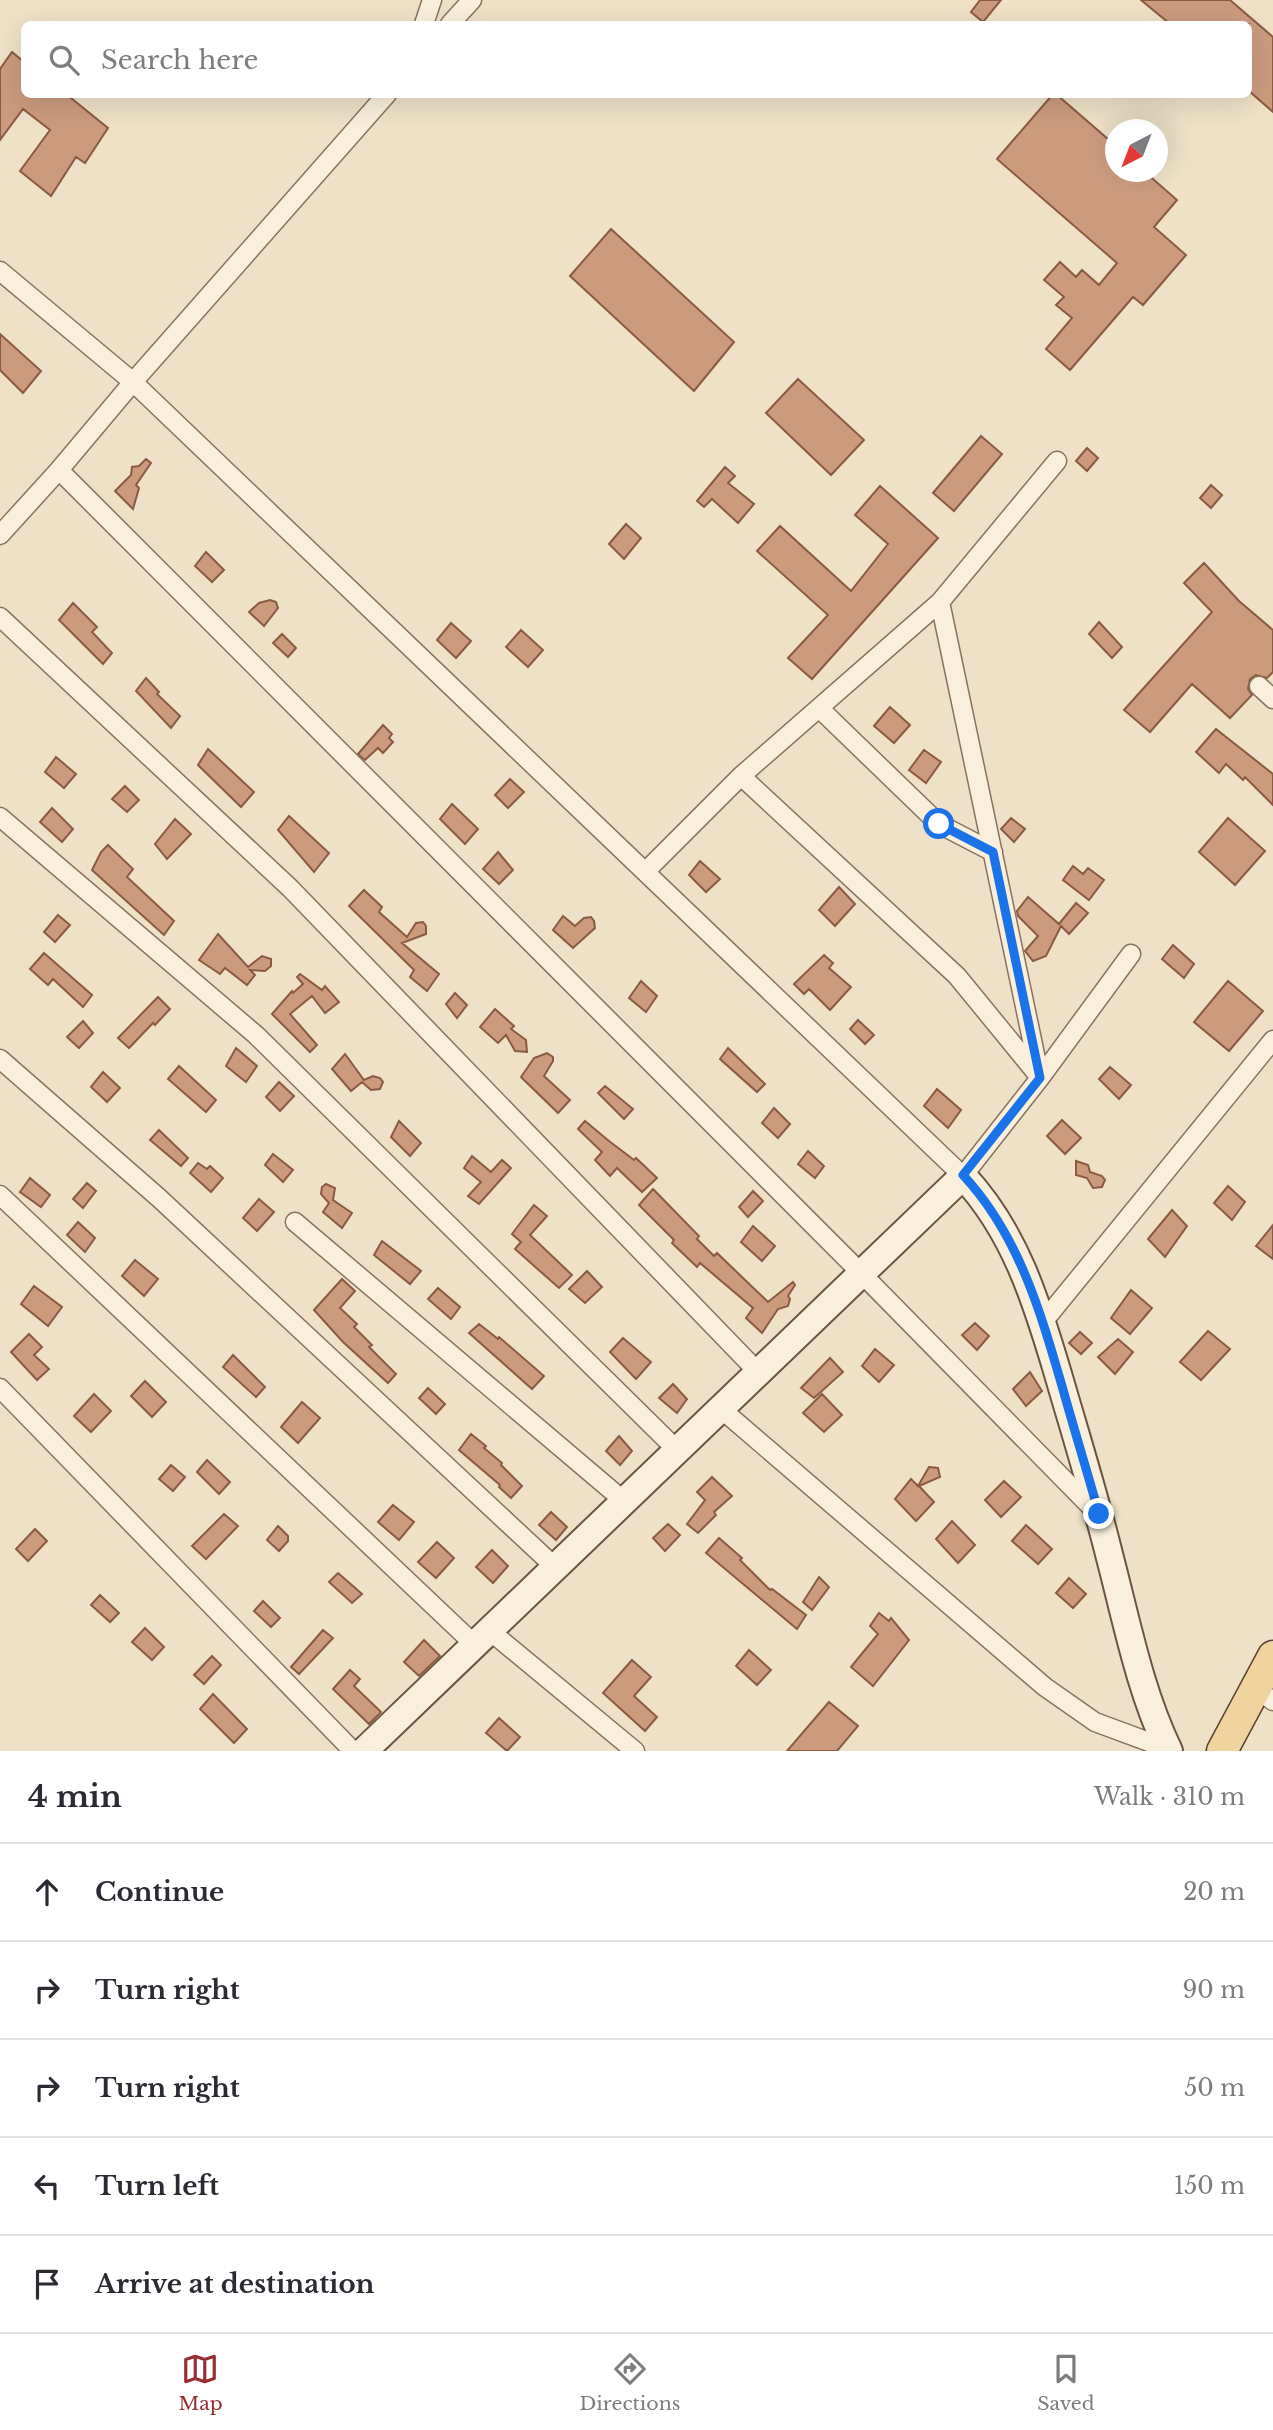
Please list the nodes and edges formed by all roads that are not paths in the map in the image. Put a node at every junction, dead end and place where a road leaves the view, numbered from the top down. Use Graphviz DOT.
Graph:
graph roads {
  1 [pos="432,0"];
  2 [pos="472,0"];
  3 [pos="425,21"];
  4 [pos="453,21"];
  5 [pos="383,98"];
  6 [pos="0,271"];
  7 [pos="133,382"];
  8 [pos="1057,461"];
  9 [pos="59,470"];
  10 [pos="0,535"];
  11 [pos="940,602"];
  12 [pos="0,617"];
  13 [pos="1259,686"];
  14 [pos="1273,699"];
  15 [pos="818,708"];
  16 [pos="741,776"];
  17 [pos="0,817"];
  18 [pos="993,852"];
  19 [pos="645,872"];
  20 [pos="1131,954"];
  21 [pos="1273,1040"];
  22 [pos="0,1059"];
  23 [pos="1040,1078"];
  24 [pos="963,1175"];
  25 [pos="0,1195"];
  26 [pos="295,1222"];
  27 [pos="862,1273"];
  28 [pos="1043,1322"];
  29 [pos="757,1371"];
  30 [pos="0,1388"];
  31 [pos="720,1408"];
  32 [pos="677,1450"];
  33 [pos="624,1501"];
  34 [pos="1099,1514"];
  35 [pos="555,1567"];
  36 [pos="482,1638"];
  37 [pos="1273,1656"];
  38 [pos="1265,1694"];
  39 [pos="1168,1750"];
  40 [pos="353,1751"];
  41 [pos="364,1751"];
  42 [pos="635,1751"];
  43 [pos="1222,1751"];
  1 -- 3 [label="street"];
  2 -- 4 [label="street"];
  5 -- 7 [label="street"];
  6 -- 7 [label="street"];
  7 -- 9 [label="street"];
  7 -- 19 [label="street"];
  8 -- 11 [label="street"];
  9 -- 10 [label="street"];
  9 -- 27 [label="street"];
  11 -- 15 [label="street"];
  11 -- 18 [label="street"];
  12 -- 29 [label="street"];
  13 -- 14 [label="street"];
  15 -- 16 [label="street"];
  15 -- 18 [label="street"];
  16 -- 19 [label="street"];
  16 -- 23 [label="street"];
  17 -- 32 [label="street"];
  18 -- 23 [label="street"];
  19 -- 24 [label="street"];
  20 -- 23 [label="street"];
  21 -- 28 [label="street"];
  22 -- 35 [label="street"];
  23 -- 24 [label="street"];
  24 -- 27 [label="main road"];
  24 -- 28 [label="main road"];
  25 -- 36 [label="street"];
  26 -- 33 [label="street"];
  27 -- 29 [label="main road"];
  27 -- 34 [label="street"];
  28 -- 34 [label="main road"];
  29 -- 31 [label="main road"];
  30 -- 40 [label="street"];
  31 -- 32 [label="main road"];
  31 -- 39 [label="street"];
  32 -- 33 [label="main road"];
  33 -- 35 [label="main road"];
  34 -- 39 [label="main road"];
  35 -- 36 [label="main road"];
  36 -- 41 [label="main road"];
  36 -- 42 [label="street"];
  37 -- 38 [label="main road"];
  38 -- 43 [label="main road"];
}
